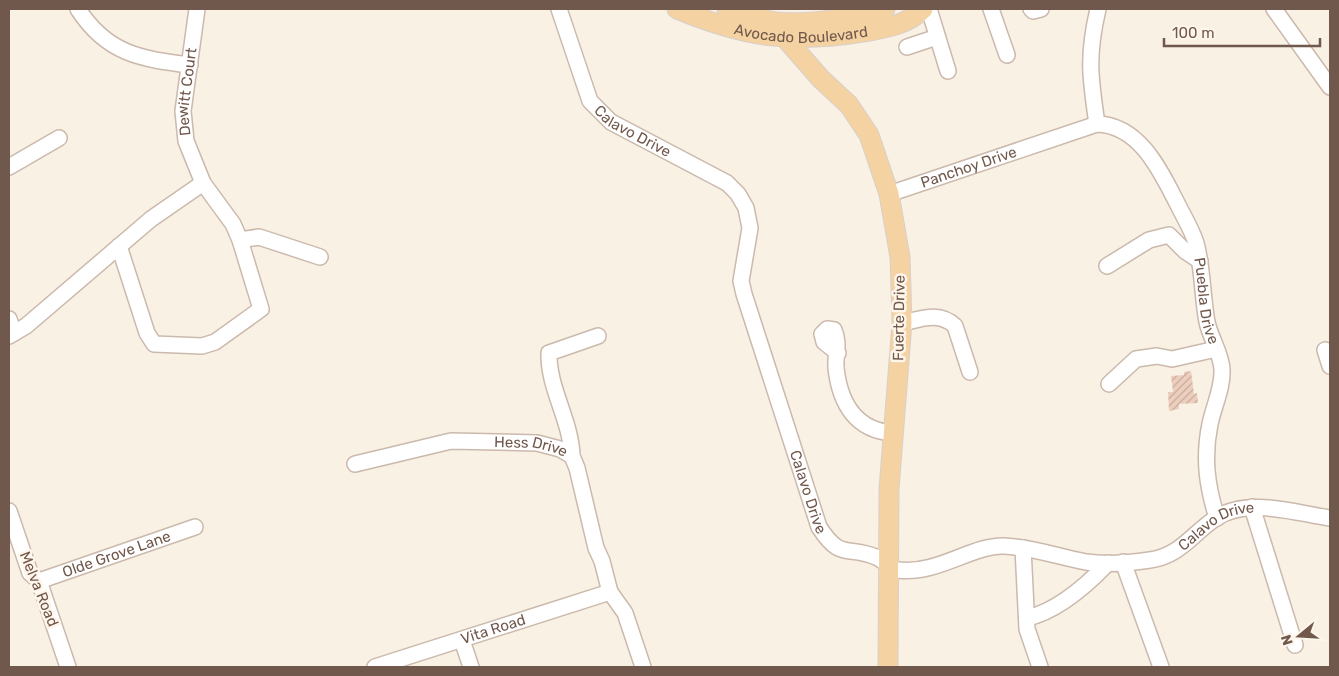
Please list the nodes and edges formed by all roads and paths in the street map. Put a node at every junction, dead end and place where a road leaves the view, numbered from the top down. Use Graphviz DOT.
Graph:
graph roads {
  1 [pos="78,9"];
  2 [pos="197,9"];
  3 [pos="559,9"];
  4 [pos="677,9"];
  5 [pos="727,9"];
  6 [pos="885,9"];
  7 [pos="923,9"];
  8 [pos="929,9"];
  9 [pos="991,9"];
  10 [pos="1030,9"];
  11 [pos="1041,9"];
  12 [pos="1098,9"];
  13 [pos="1274,9"];
  14 [pos="772,15"];
  15 [pos="937,37"];
  16 [pos="829,38"];
  17 [pos="786,39"];
  18 [pos="907,46"];
  19 [pos="1007,55"];
  20 [pos="190,65"];
  21 [pos="813,68"];
  22 [pos="948,71"];
  23 [pos="1330,87"];
  24 [pos="1097,124"];
  25 [pos="59,138"];
  26 [pos="9,167"];
  27 [pos="203,183"];
  28 [pos="889,194"];
  29 [pos="240,240"];
  30 [pos="119,246"];
  31 [pos="320,257"];
  32 [pos="1200,261"];
  33 [pos="1107,266"];
  34 [pos="9,319"];
  35 [pos="902,323"];
  36 [pos="11,334"];
  37 [pos="598,336"];
  38 [pos="1216,349"];
  39 [pos="1325,350"];
  40 [pos="838,353"];
  41 [pos="1330,366"];
  42 [pos="970,372"];
  43 [pos="1109,384"];
  44 [pos="894,432"];
  45 [pos="572,456"];
  46 [pos="356,464"];
  47 [pos="1252,507"];
  48 [pos="9,511"];
  49 [pos="1217,518"];
  50 [pos="1330,518"];
  51 [pos="195,527"];
  52 [pos="1023,548"];
  53 [pos="1116,562"];
  54 [pos="887,564"];
  55 [pos="39,581"];
  56 [pos="610,592"];
  57 [pos="1027,618"];
  58 [pos="462,640"];
  59 [pos="1295,645"];
  60 [pos="68,667"];
  61 [pos="375,667"];
  62 [pos="471,667"];
  63 [pos="643,667"];
  64 [pos="888,667"];
  65 [pos="1040,667"];
  66 [pos="1161,667"];
  1 -- 20 [label="street"];
  2 -- 20 [label="street, Dewitt Court"];
  3 -- 54 [label="street, Calavo Drive"];
  4 -- 17 [label="main road, Avocado Boulevard"];
  5 -- 14 [label="main road, Avocado Boulevard"];
  6 -- 14 [label="main road, Avocado Boulevard"];
  7 -- 16 [label="main road, Avocado Boulevard"];
  8 -- 15 [label="street"];
  9 -- 19 [label="street"];
  10 -- 11 [label="street"];
  12 -- 24 [label="street"];
  13 -- 23 [label="street"];
  14 -- 17 [label="street, Fuerte Drive"];
  15 -- 18 [label="street"];
  15 -- 22 [label="street"];
  16 -- 17 [label="main road, Avocado Boulevard"];
  16 -- 21 [label="main road"];
  17 -- 21 [label="main road, Fuerte Drive"];
  20 -- 27 [label="street, Dewitt Court"];
  21 -- 28 [label="main road, Fuerte Drive"];
  24 -- 28 [label="street, Panchoy Drive"];
  24 -- 32 [label="street, Puebla Drive"];
  25 -- 26 [label="street"];
  27 -- 29 [label="street, Dewitt Court"];
  27 -- 30 [label="street"];
  28 -- 35 [label="main road, Fuerte Drive"];
  29 -- 30 [label="street"];
  29 -- 31 [label="street"];
  30 -- 36 [label="street"];
  32 -- 33 [label="street"];
  32 -- 38 [label="street, Puebla Drive"];
  34 -- 36 [label="street"];
  35 -- 42 [label="street"];
  35 -- 44 [label="main road, Fuerte Drive"];
  37 -- 45 [label="street"];
  38 -- 43 [label="street"];
  38 -- 49 [label="street, Puebla Drive"];
  39 -- 41 [label="street"];
  40 -- 44 [label="street"];
  44 -- 54 [label="main road, Fuerte Drive"];
  45 -- 46 [label="street, Hess Drive"];
  45 -- 56 [label="street, Hess Drive"];
  47 -- 49 [label="street, Calavo Drive"];
  47 -- 50 [label="street, Calavo Drive"];
  47 -- 59 [label="street"];
  48 -- 55 [label="street, Melva Road"];
  49 -- 53 [label="street, Calavo Drive"];
  51 -- 55 [label="street, Olde Grove Lane"];
  52 -- 53 [label="street, Calavo Drive"];
  52 -- 54 [label="street, Calavo Drive"];
  52 -- 57 [label="street"];
  53 -- 57 [label="street"];
  53 -- 66 [label="street"];
  54 -- 64 [label="main road, Fuerte Drive"];
  55 -- 60 [label="street, Melva Road"];
  56 -- 58 [label="street, Vita Road"];
  56 -- 63 [label="street, Hess Drive"];
  57 -- 65 [label="street"];
  58 -- 61 [label="street, Vita Road"];
  58 -- 62 [label="street"];
}
